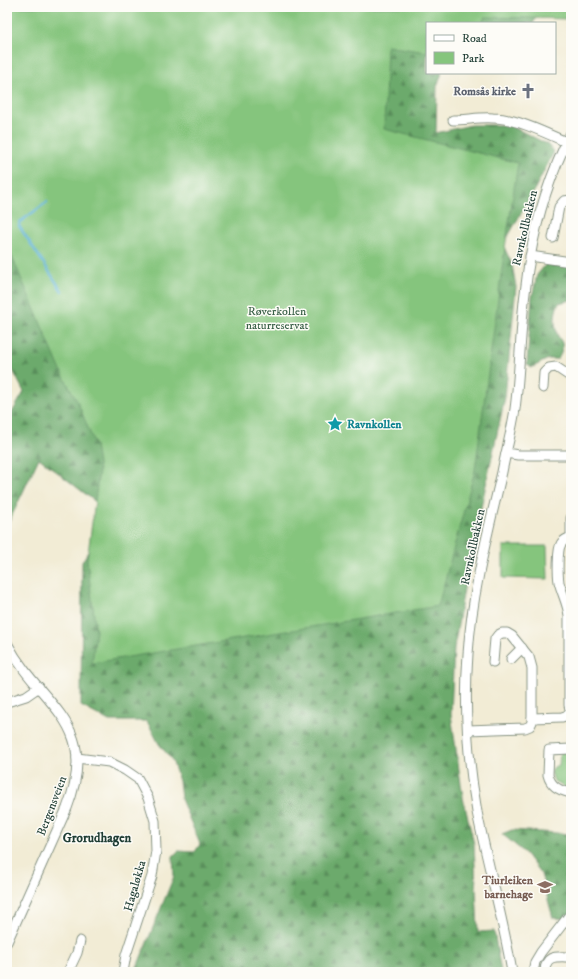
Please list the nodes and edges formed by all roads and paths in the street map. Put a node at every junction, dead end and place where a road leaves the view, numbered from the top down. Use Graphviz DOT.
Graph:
graph roads {
  1 [pos="453,120"];
  2 [pos="571,133"];
  3 [pos="566,142"];
  4 [pos="571,200"];
  5 [pos="553,238"];
  6 [pos="530,256"];
  7 [pos="571,262"];
  8 [pos="571,377"];
  9 [pos="543,388"];
  10 [pos="506,453"];
  11 [pos="571,455"];
  12 [pos="571,518"];
  13 [pos="571,533"];
  14 [pos="571,537"];
  15 [pos="566,588"];
  16 [pos="7,643"];
  17 [pos="522,648"];
  18 [pos="511,658"];
  19 [pos="493,662"];
  20 [pos="570,672"];
  21 [pos="39,687"];
  22 [pos="7,702"];
  23 [pos="571,714"];
  24 [pos="532,718"];
  25 [pos="468,730"];
  26 [pos="571,749"];
  27 [pos="77,758"];
  28 [pos="571,793"];
  29 [pos="571,913"];
  30 [pos="80,941"];
  31 [pos="7,942"];
  32 [pos="571,957"];
  33 [pos="68,972"];
  34 [pos="123,972"];
  35 [pos="512,972"];
  36 [pos="533,972"];
  37 [pos="545,972"];
  1 -- 3 [label="street"];
  2 -- 3 [label="street, Ravnkollbakken"];
  3 -- 6 [label="street, Ravnkollbakken"];
  4 -- 5 [label="street"];
  6 -- 7 [label="street"];
  6 -- 10 [label="street, Ravnkollbakken"];
  8 -- 9 [label="street"];
  10 -- 11 [label="street"];
  10 -- 25 [label="street, Ravnkollbakken"];
  12 -- 13 [label="street"];
  14 -- 15 [label="street"];
  15 -- 20 [label="street"];
  16 -- 21 [label="street, Bergensveien"];
  17 -- 18 [label="street"];
  17 -- 19 [label="street"];
  17 -- 24 [label="street"];
  20 -- 23 [label="street"];
  21 -- 22 [label="street"];
  21 -- 27 [label="street, Bergensveien"];
  23 -- 24 [label="street"];
  24 -- 25 [label="street"];
  25 -- 35 [label="street, Ravnkollbakken"];
  26 -- 28 [label="street"];
  27 -- 31 [label="street, Bergensveien"];
  27 -- 34 [label="street, Hagaløkka"];
  29 -- 36 [label="street"];
  30 -- 33 [label="street"];
  32 -- 37 [label="street"];
}
